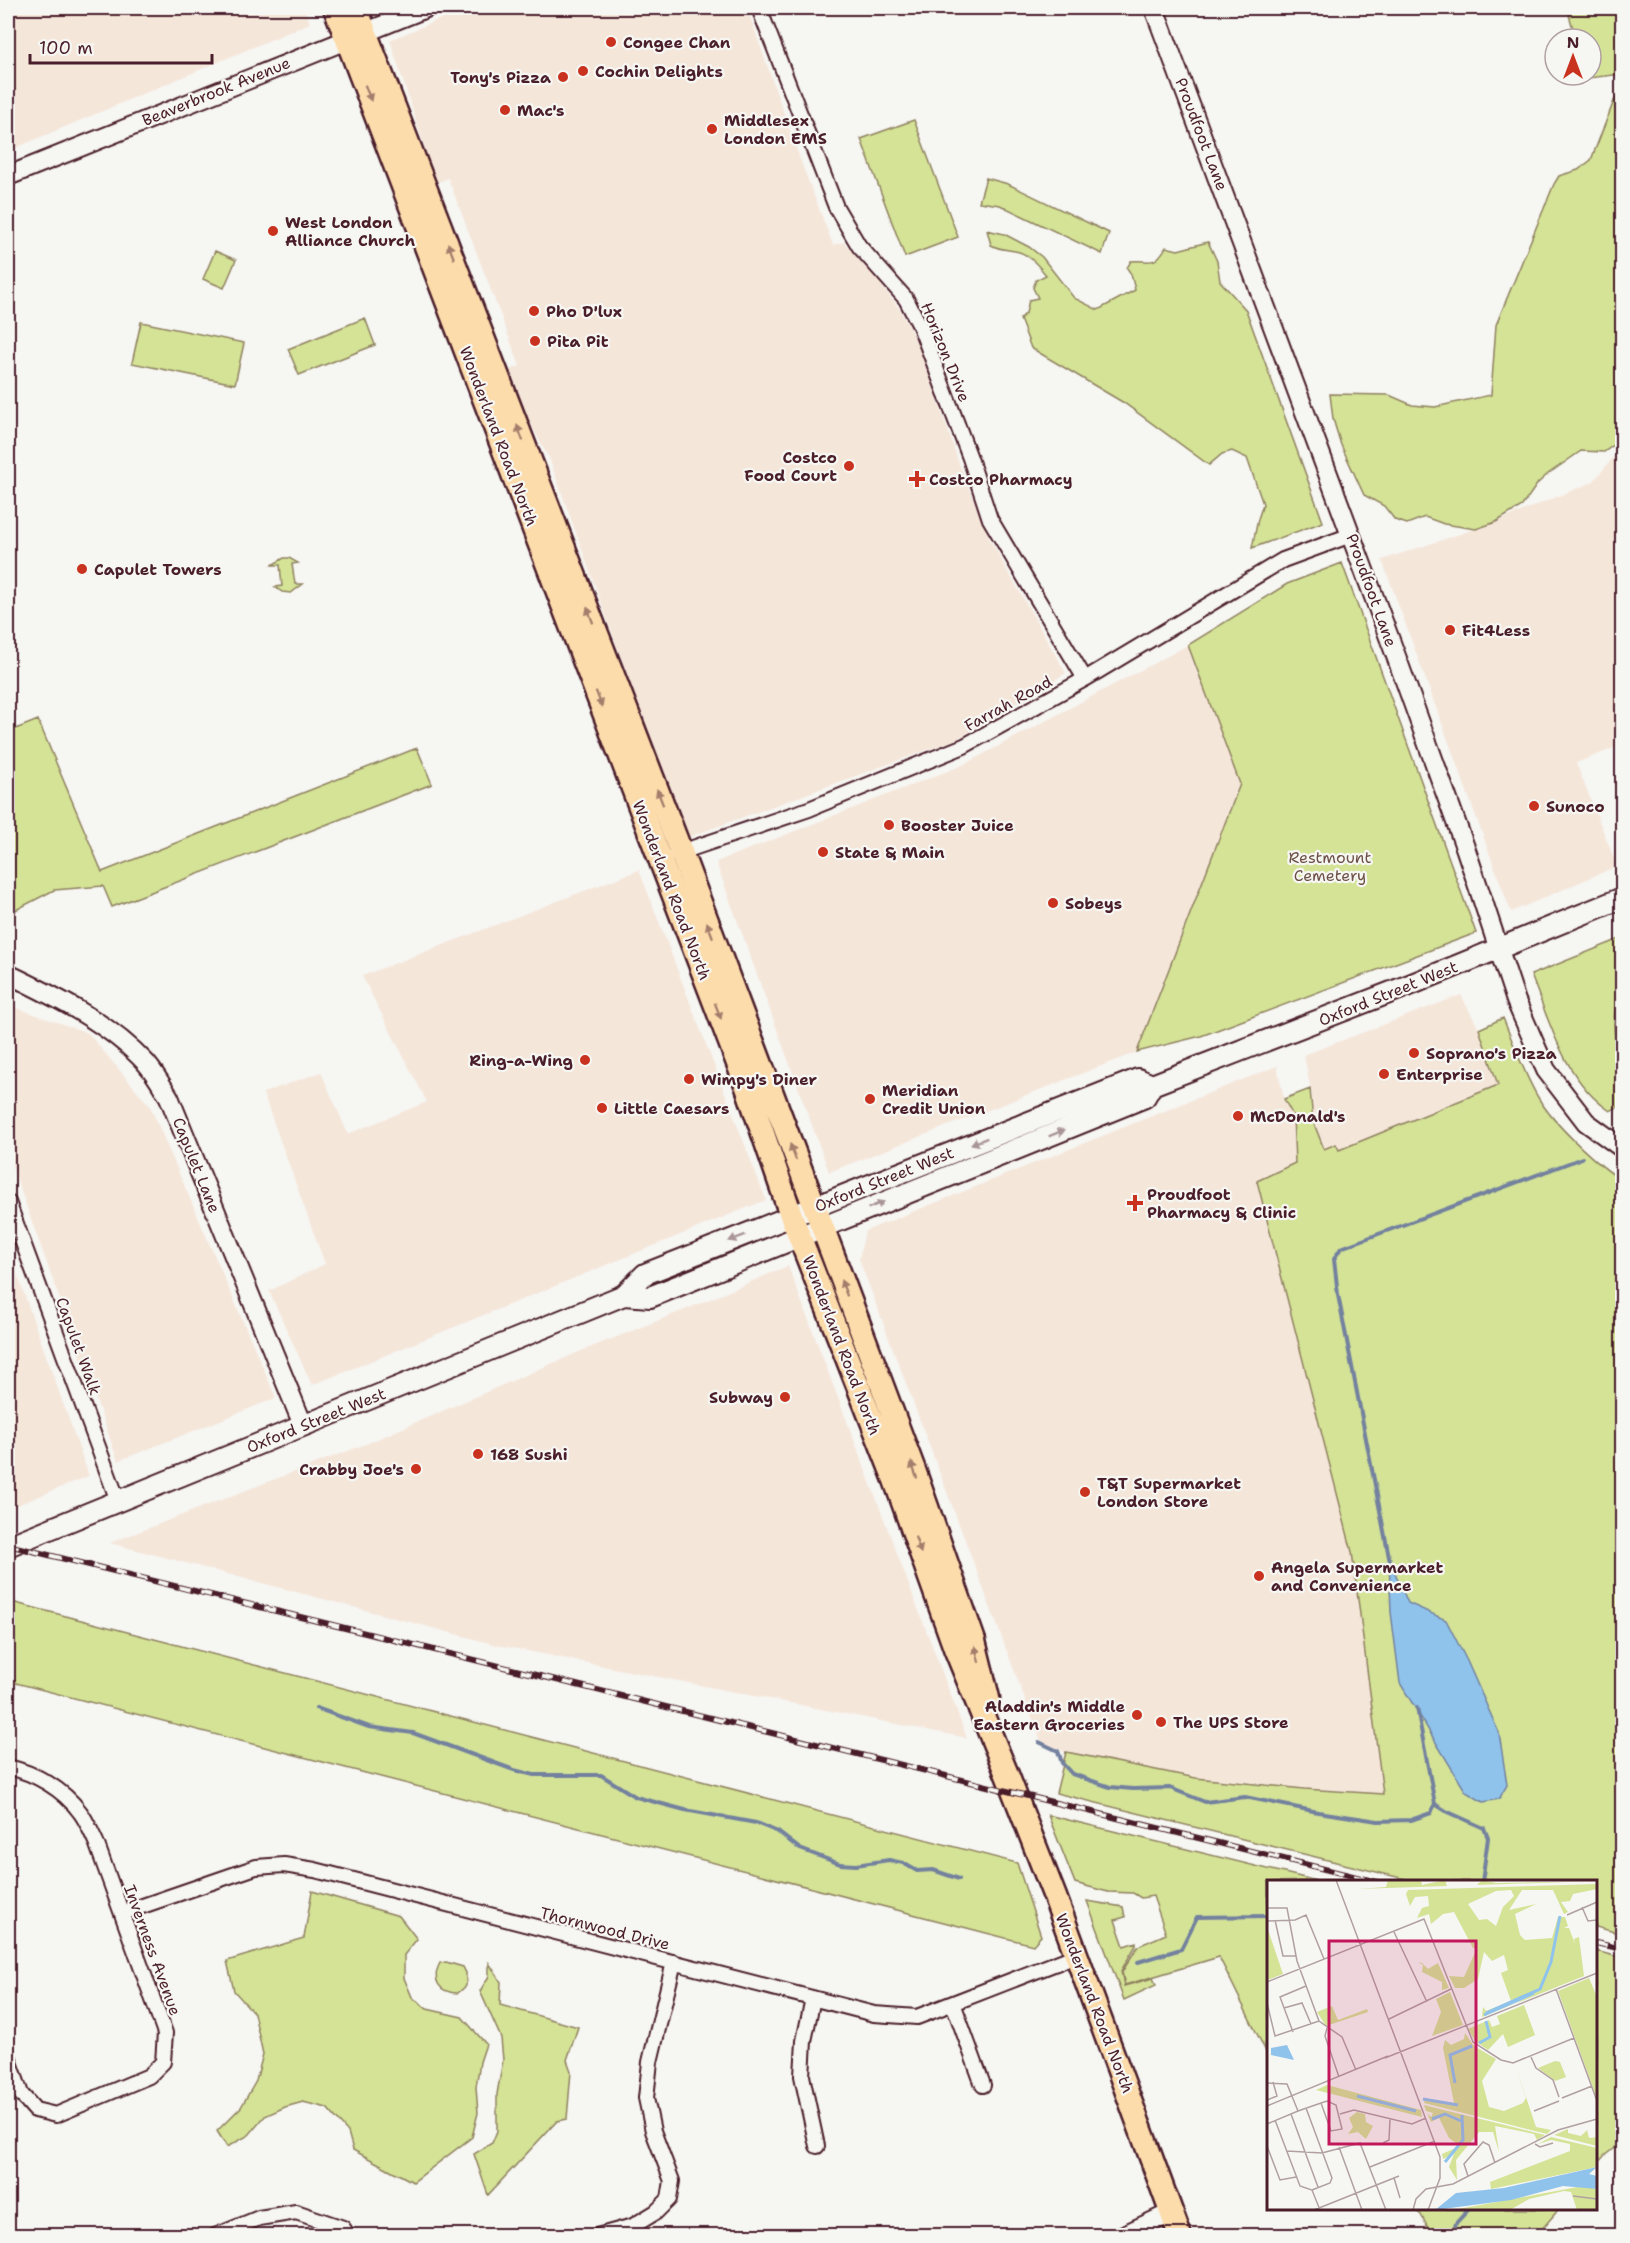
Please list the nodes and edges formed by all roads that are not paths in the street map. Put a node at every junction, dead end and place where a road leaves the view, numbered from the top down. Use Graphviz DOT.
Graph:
graph roads {
  1 [pos="335,8"];
  2 [pos="356,8"];
  3 [pos="426,8"];
  4 [pos="759,8"];
  5 [pos="1154,8"];
  6 [pos="356,35"];
  7 [pos="8,176"];
  8 [pos="1351,535"];
  9 [pos="1085,679"];
  10 [pos="670,855"];
  11 [pos="1623,898"];
  12 [pos="1499,948"];
  13 [pos="8,974"];
  14 [pos="1623,1148"];
  15 [pos="8,1202"];
  16 [pos="817,1217"];
  17 [pos="795,1226"];
  18 [pos="303,1425"];
  19 [pos="118,1501"];
  20 [pos="8,1545"];
  21 [pos="8,1767"];
  22 [pos="1006,1772"];
  23 [pos="122,1913"];
  24 [pos="1077,1955"];
  25 [pos="675,1962"];
  26 [pos="813,1998"];
  27 [pos="953,2003"];
  28 [pos="8,2056"];
  29 [pos="982,2085"];
  30 [pos="817,2146"];
  31 [pos="1173,2212"];
  32 [pos="215,2235"];
  33 [pos="348,2235"];
  34 [pos="597,2235"];
  35 [pos="1122,2235"];
  36 [pos="1180,2235"];
  1 -- 6 [label="main road, Wonderland Road North"];
  2 -- 6 [label="main road, Wonderland Road North"];
  3 -- 6 [label="street, Beaverbrook Avenue"];
  4 -- 9 [label="street, Horizon Drive"];
  5 -- 8 [label="street, Proudfoot Lane"];
  6 -- 7 [label="street, Beaverbrook Avenue"];
  6 -- 10 [label="main road, Wonderland Road North"];
  8 -- 9 [label="street, Farrah Road"];
  8 -- 12 [label="street, Proudfoot Lane"];
  9 -- 10 [label="street, Farrah Road"];
  16 -- 10 [label="main road, Wonderland Road North, one-way"];
  10 -- 17 [label="main road, Wonderland Road North, one-way"];
  11 -- 12 [label="main road, Oxford Street West"];
  12 -- 14 [label="street, Proudfoot Lane"];
  12 -- 16 [label="main road, Oxford Street West"];
  13 -- 18 [label="street, Capulet Lane"];
  15 -- 19 [label="street, Capulet Walk"];
  16 -- 17 [label="main road, Oxford Street West"];
  22 -- 16 [label="main road, Wonderland Road North, one-way"];
  17 -- 18 [label="main road, Oxford Street West"];
  17 -- 22 [label="main road, Wonderland Road North, one-way"];
  18 -- 19 [label="main road, Oxford Street West"];
  19 -- 20 [label="main road, Oxford Street West"];
  21 -- 23 [label="street, Inverness Avenue"];
  22 -- 24 [label="main road, Wonderland Road North"];
  23 -- 25 [label="street, Thornwood Drive"];
  23 -- 28 [label="street, Inverness Avenue"];
  24 -- 27 [label="street, Thornwood Drive"];
  24 -- 31 [label="main road, Wonderland Road North"];
  25 -- 26 [label="street, Thornwood Drive"];
  25 -- 34 [label="street"];
  26 -- 27 [label="street, Thornwood Drive"];
  26 -- 30 [label="street"];
  27 -- 29 [label="street"];
  31 -- 35 [label="street"];
  31 -- 36 [label="main road, Wonderland Road North"];
  32 -- 33 [label="street"];
}
